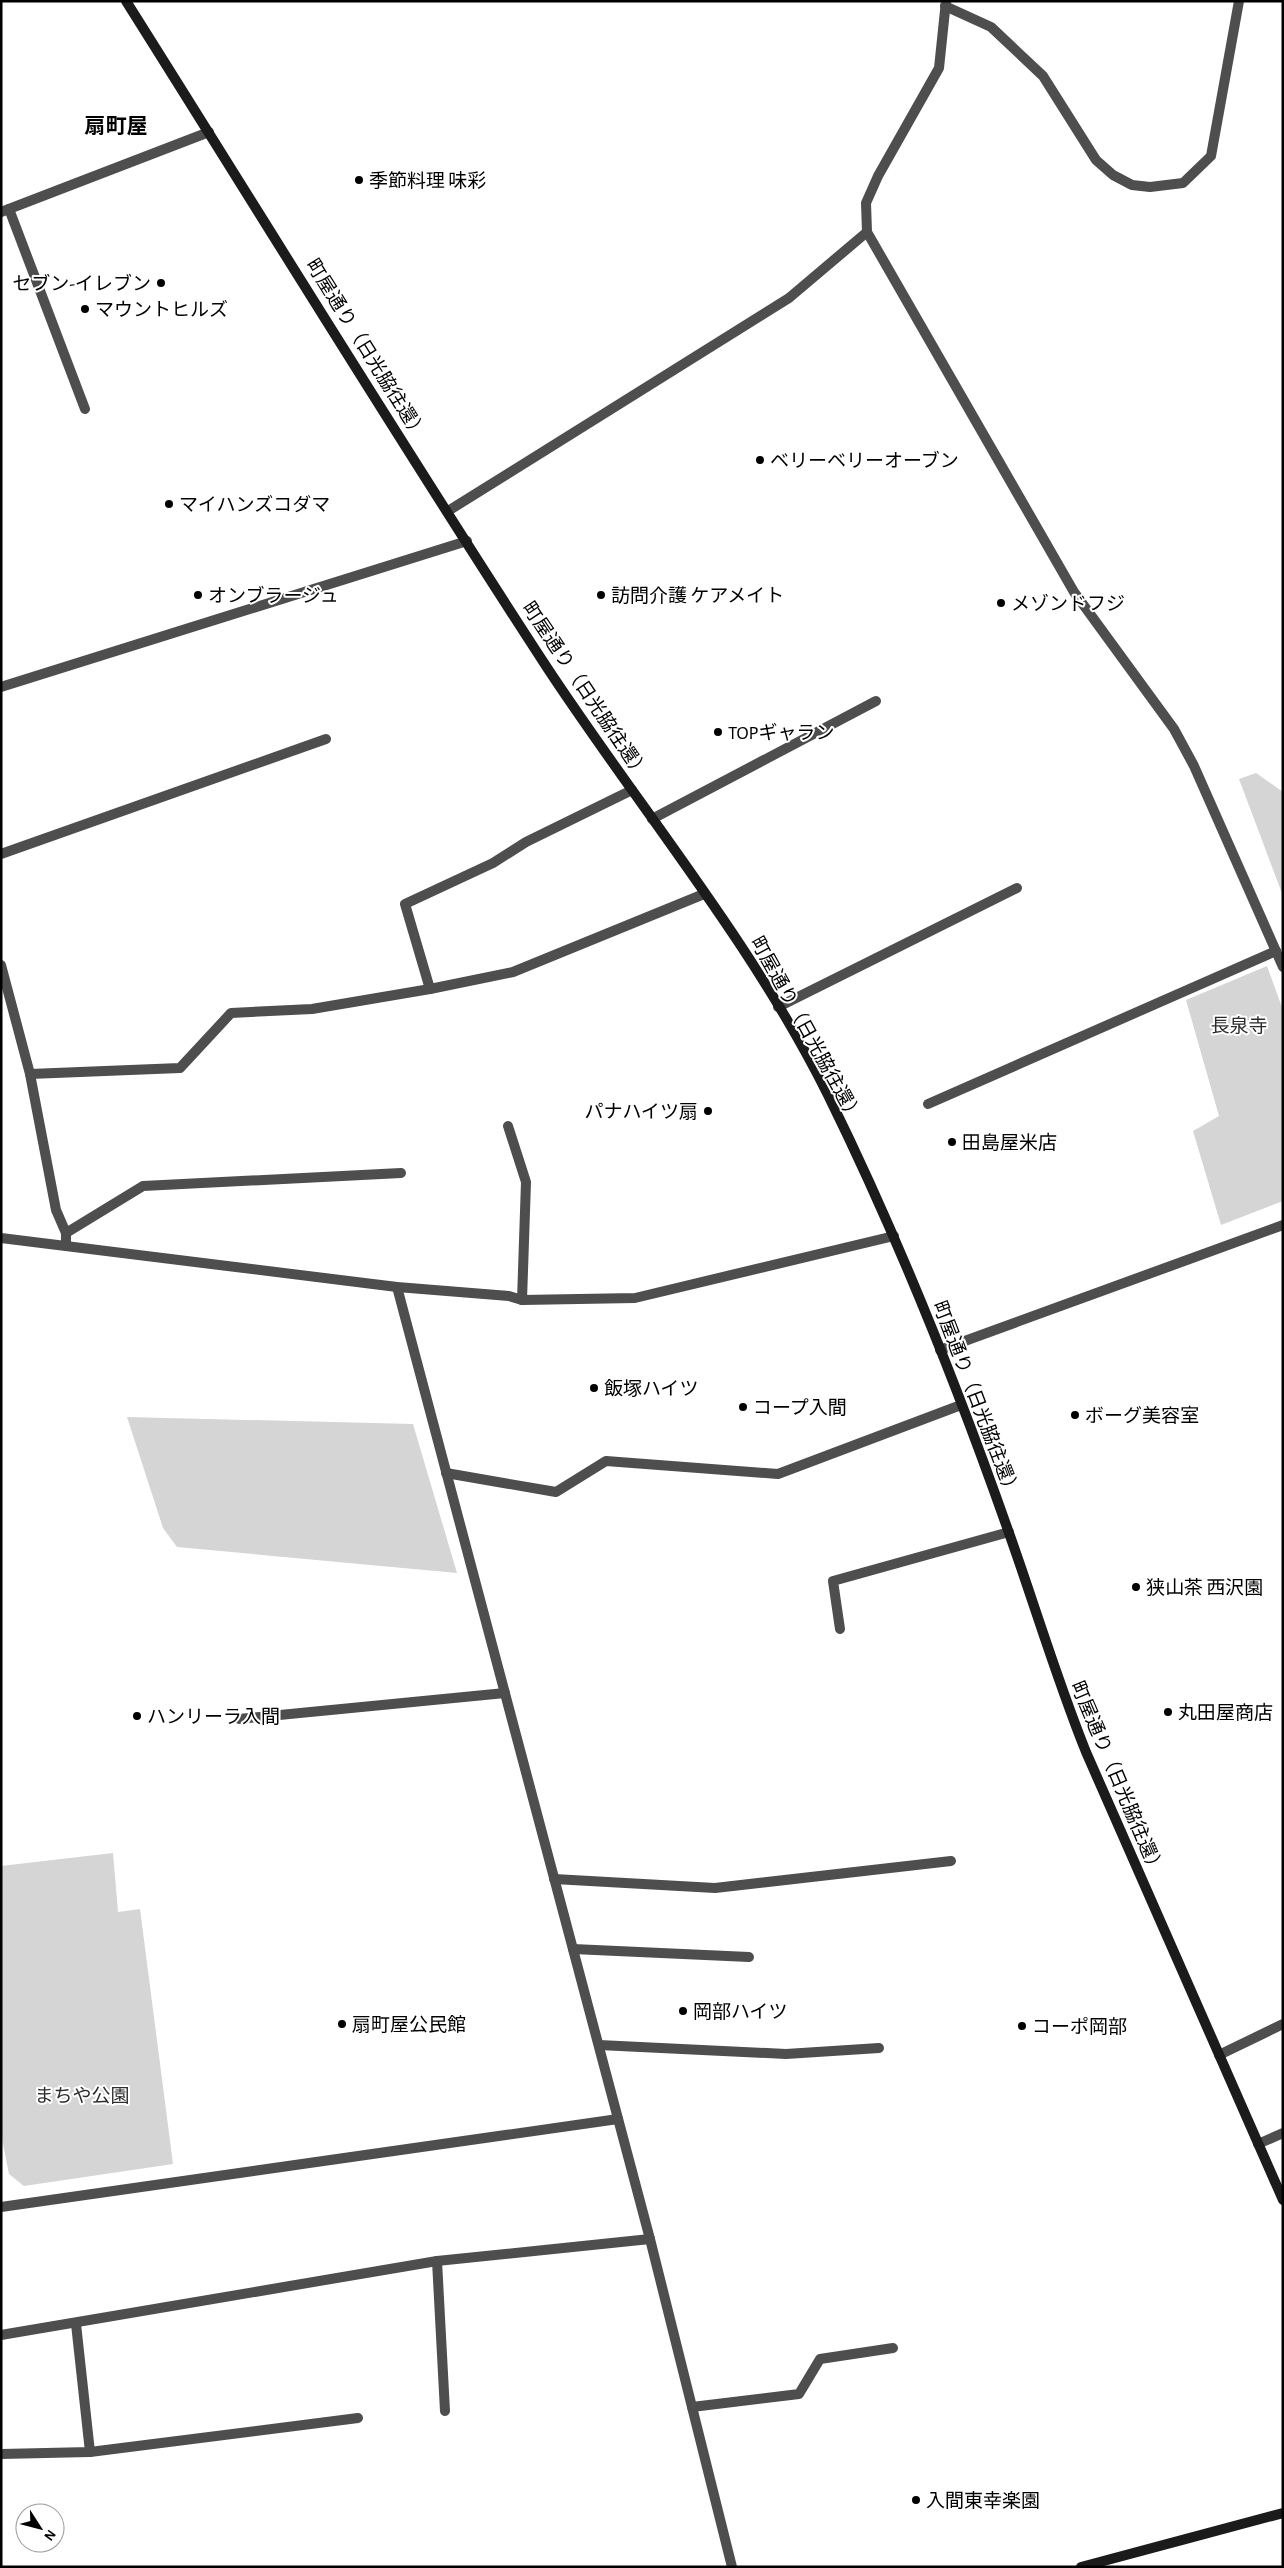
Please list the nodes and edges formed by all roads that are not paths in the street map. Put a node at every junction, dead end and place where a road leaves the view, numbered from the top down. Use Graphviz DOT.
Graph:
graph roads {
  1 [pos="126,1"];
  2 [pos="1240,1"];
  3 [pos="946,3"];
  4 [pos="209,132"];
  5 [pos="5,210"];
  6 [pos="867,232"];
  7 [pos="85,409"];
  8 [pos="448,510"];
  9 [pos="467,541"];
  10 [pos="1,687"];
  11 [pos="876,701"];
  12 [pos="326,739"];
  13 [pos="632,790"];
  14 [pos="652,819"];
  15 [pos="1,854"];
  16 [pos="1018,888"];
  17 [pos="704,894"];
  18 [pos="1276,950"];
  19 [pos="1,965"];
  20 [pos="1283,966"];
  21 [pos="430,989"];
  22 [pos="778,1006"];
  23 [pos="30,1074"];
  24 [pos="928,1104"];
  25 [pos="508,1126"];
  26 [pos="401,1173"];
  27 [pos="1283,1225"];
  28 [pos="66,1233"];
  29 [pos="894,1236"];
  30 [pos="1,1238"];
  31 [pos="66,1246"];
  32 [pos="397,1287"];
  33 [pos="522,1300"];
  34 [pos="940,1350"];
  35 [pos="961,1405"];
  36 [pos="446,1473"];
  37 [pos="1009,1532"];
  38 [pos="840,1629"];
  39 [pos="505,1693"];
  40 [pos="239,1719"];
  41 [pos="951,1861"];
  42 [pos="554,1879"];
  43 [pos="573,1949"];
  44 [pos="749,1956"];
  45 [pos="1283,2024"];
  46 [pos="598,2045"];
  47 [pos="879,2048"];
  48 [pos="1219,2055"];
  49 [pos="618,2119"];
  50 [pos="1283,2133"];
  51 [pos="1258,2144"];
  52 [pos="1283,2200"];
  53 [pos="1,2206"];
  54 [pos="650,2239"];
  55 [pos="437,2261"];
  56 [pos="76,2324"];
  57 [pos="1,2335"];
  58 [pos="892,2348"];
  59 [pos="692,2407"];
  60 [pos="445,2411"];
  61 [pos="358,2418"];
  62 [pos="90,2452"];
  63 [pos="1,2454"];
  64 [pos="1283,2513"];
  65 [pos="732,2567"];
  66 [pos="1081,2567"];
  1 -- 4 [label="street, 町屋通り（日光脇往還）"];
  2 -- 3 [label="street"];
  3 -- 6 [label="street"];
  4 -- 5 [label="street"];
  4 -- 8 [label="street, 町屋通り（日光脇往還）"];
  5 -- 7 [label="street"];
  6 -- 8 [label="street"];
  6 -- 18 [label="street"];
  8 -- 9 [label="street, 町屋通り（日光脇往還）"];
  9 -- 10 [label="street"];
  9 -- 13 [label="street, 町屋通り（日光脇往還）"];
  11 -- 14 [label="street"];
  12 -- 15 [label="street"];
  13 -- 14 [label="street, 町屋通り（日光脇往還）"];
  13 -- 21 [label="street"];
  14 -- 17 [label="street, 町屋通り（日光脇往還）"];
  16 -- 22 [label="street"];
  17 -- 21 [label="street"];
  17 -- 22 [label="street, 町屋通り（日光脇往還）"];
  18 -- 20 [label="street"];
  18 -- 24 [label="street"];
  19 -- 23 [label="street"];
  21 -- 23 [label="street"];
  22 -- 29 [label="street, 町屋通り（日光脇往還）"];
  23 -- 28 [label="street"];
  25 -- 33 [label="street"];
  26 -- 28 [label="street"];
  27 -- 34 [label="street"];
  28 -- 31 [label="street"];
  29 -- 33 [label="street"];
  29 -- 34 [label="street, 町屋通り（日光脇往還）"];
  30 -- 31 [label="street"];
  31 -- 32 [label="street"];
  32 -- 33 [label="street"];
  32 -- 36 [label="street"];
  34 -- 35 [label="street, 町屋通り（日光脇往還）"];
  35 -- 36 [label="street"];
  35 -- 37 [label="street, 町屋通り（日光脇往還）"];
  36 -- 39 [label="street"];
  37 -- 38 [label="street"];
  37 -- 48 [label="street, 町屋通り（日光脇往還）"];
  39 -- 40 [label="street"];
  39 -- 42 [label="street"];
  41 -- 42 [label="street"];
  42 -- 43 [label="street"];
  43 -- 44 [label="street"];
  43 -- 46 [label="street"];
  45 -- 48 [label="street"];
  46 -- 47 [label="street"];
  46 -- 49 [label="street"];
  48 -- 51 [label="street, 町屋通り（日光脇往還）"];
  49 -- 53 [label="street"];
  49 -- 54 [label="street"];
  50 -- 51 [label="street"];
  51 -- 52 [label="street, 町屋通り（日光脇往還）"];
  54 -- 55 [label="street"];
  54 -- 59 [label="street"];
  55 -- 56 [label="street"];
  55 -- 60 [label="street"];
  56 -- 57 [label="street"];
  56 -- 62 [label="street"];
  58 -- 59 [label="street"];
  59 -- 65 [label="street"];
  61 -- 62 [label="street"];
  62 -- 63 [label="street"];
  64 -- 66 [label="street"];
}
